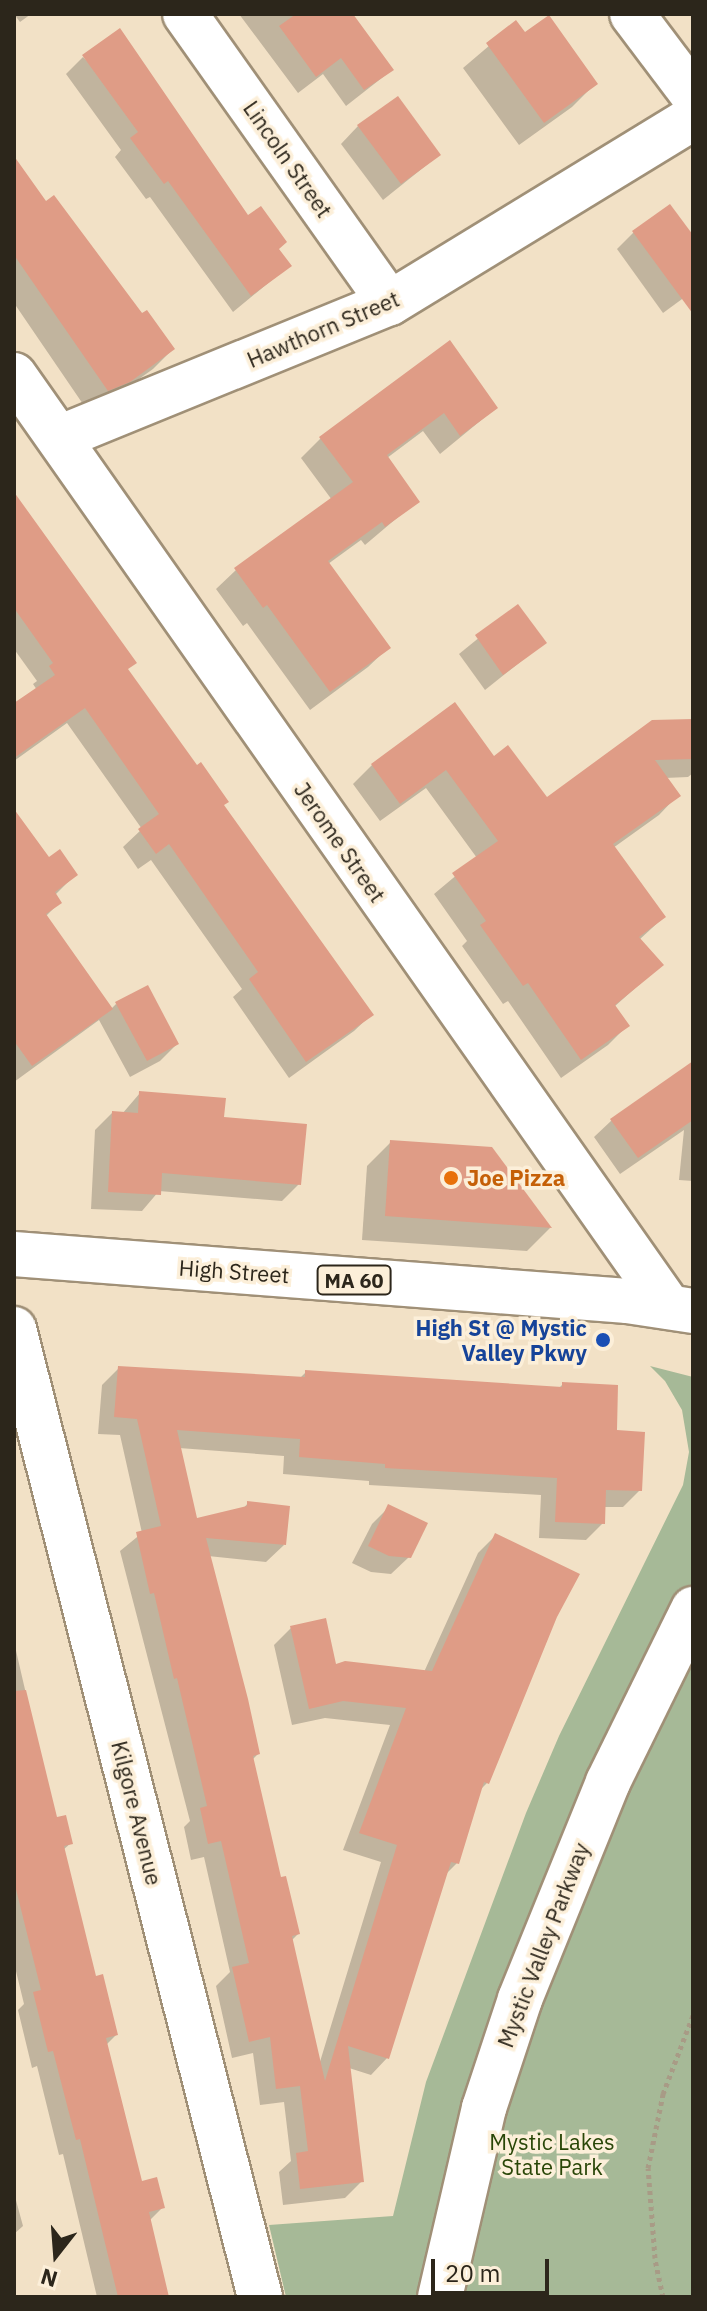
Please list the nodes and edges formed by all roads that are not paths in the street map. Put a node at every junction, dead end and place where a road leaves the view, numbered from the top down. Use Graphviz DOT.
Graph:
graph roads {
  1 [pos="185,14"];
  2 [pos="632,14"];
  3 [pos="693,95"];
  4 [pos="693,118"];
  5 [pos="390,303"];
  6 [pos="14,375"];
  7 [pos="61,437"];
  8 [pos="14,1254"];
  9 [pos="681,1309"];
  10 [pos="14,1329"];
  11 [pos="693,1609"];
  12 [pos="260,2297"];
  13 [pos="440,2297"];
  1 -- 5 [label="street, Lincoln Street"];
  2 -- 3 [label="street"];
  4 -- 5 [label="street, Hawthorn Street"];
  5 -- 7 [label="street, Hawthorn Street"];
  6 -- 7 [label="street, Jerome Street"];
  7 -- 9 [label="street, Jerome Street"];
  8 -- 9 [label="street, High Street / MA 60"];
  10 -- 12 [label="street, Kilgore Avenue"];
  11 -- 13 [label="street, Mystic Valley Parkway"];
}
